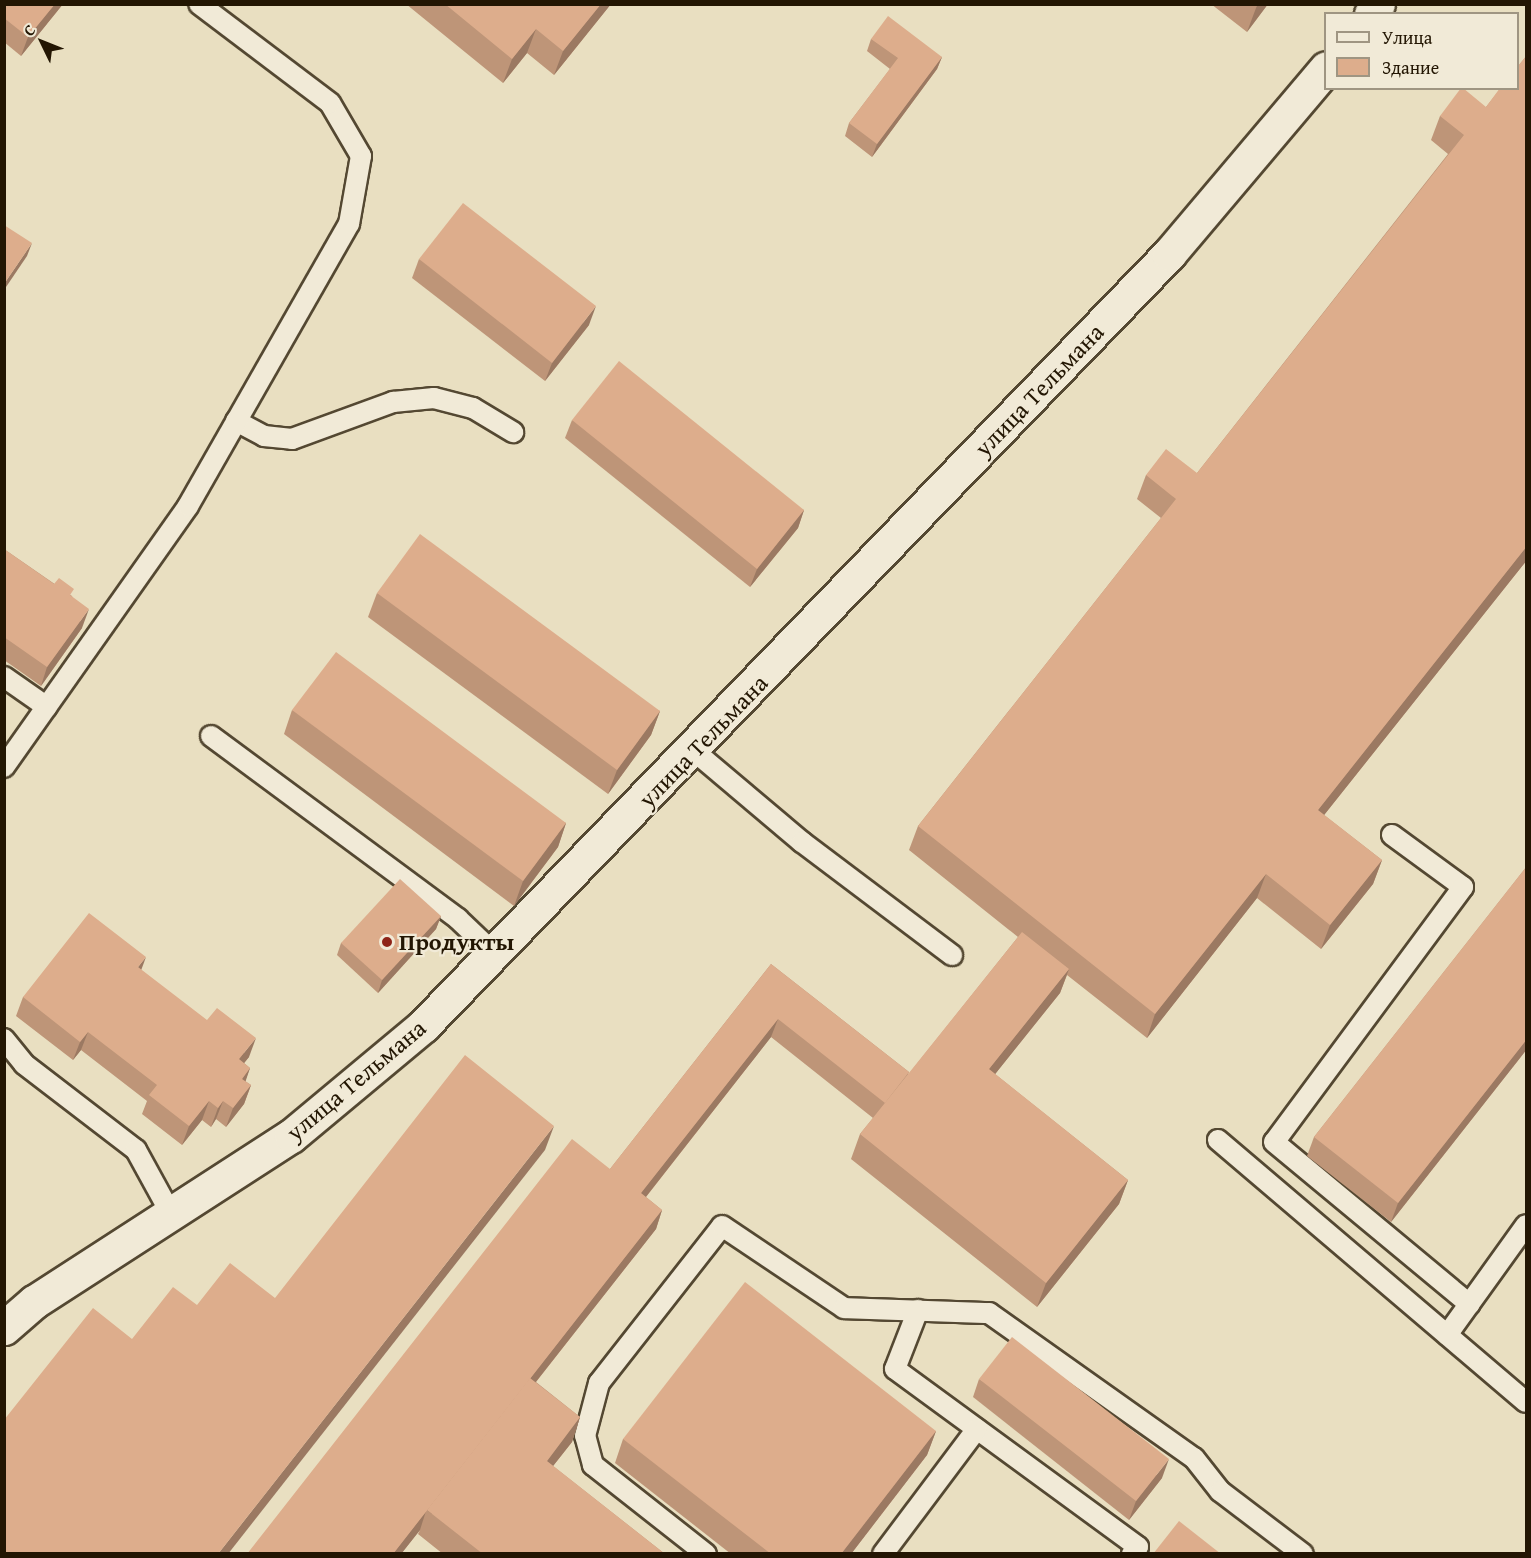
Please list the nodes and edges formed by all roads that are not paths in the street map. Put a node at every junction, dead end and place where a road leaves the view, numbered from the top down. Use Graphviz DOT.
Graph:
graph roads {
  1 [pos="199,4"];
  2 [pos="1324,70"];
  3 [pos="236,421"];
  4 [pos="513,432"];
  5 [pos="87,612"];
  6 [pos="104,626"];
  7 [pos="4,677"];
  8 [pos="47,707"];
  9 [pos="211,736"];
  10 [pos="693,750"];
  11 [pos="4,767"];
  12 [pos="1392,835"];
  13 [pos="496,955"];
  14 [pos="952,955"];
  15 [pos="4,1040"];
  16 [pos="1218,1140"];
  17 [pos="170,1212"];
  18 [pos="1527,1225"];
  19 [pos="1469,1304"];
  20 [pos="918,1310"];
  21 [pos="4,1328"];
  22 [pos="1447,1335"];
  23 [pos="1527,1402"];
  24 [pos="977,1429"];
  25 [pos="706,1554"];
  26 [pos="883,1554"];
  27 [pos="1132,1554"];
  28 [pos="1303,1554"];
  1 -- 3 [label="lane"];
  2 -- 10 [label="street, улица Тельмана"];
  3 -- 4 [label="lane"];
  3 -- 6 [label="lane"];
  5 -- 6 [label="lane"];
  6 -- 8 [label="lane"];
  7 -- 8 [label="lane"];
  8 -- 11 [label="lane"];
  9 -- 13 [label="lane"];
  10 -- 13 [label="street, улица Тельмана"];
  10 -- 14 [label="lane"];
  12 -- 19 [label="lane"];
  13 -- 17 [label="street, улица Тельмана"];
  15 -- 17 [label="lane"];
  16 -- 22 [label="lane"];
  17 -- 21 [label="street, улица Тельмана"];
  18 -- 19 [label="lane"];
  19 -- 22 [label="lane"];
  20 -- 24 [label="lane"];
  20 -- 25 [label="lane"];
  20 -- 28 [label="lane"];
  22 -- 23 [label="lane"];
  24 -- 26 [label="lane"];
  24 -- 27 [label="lane"];
}
